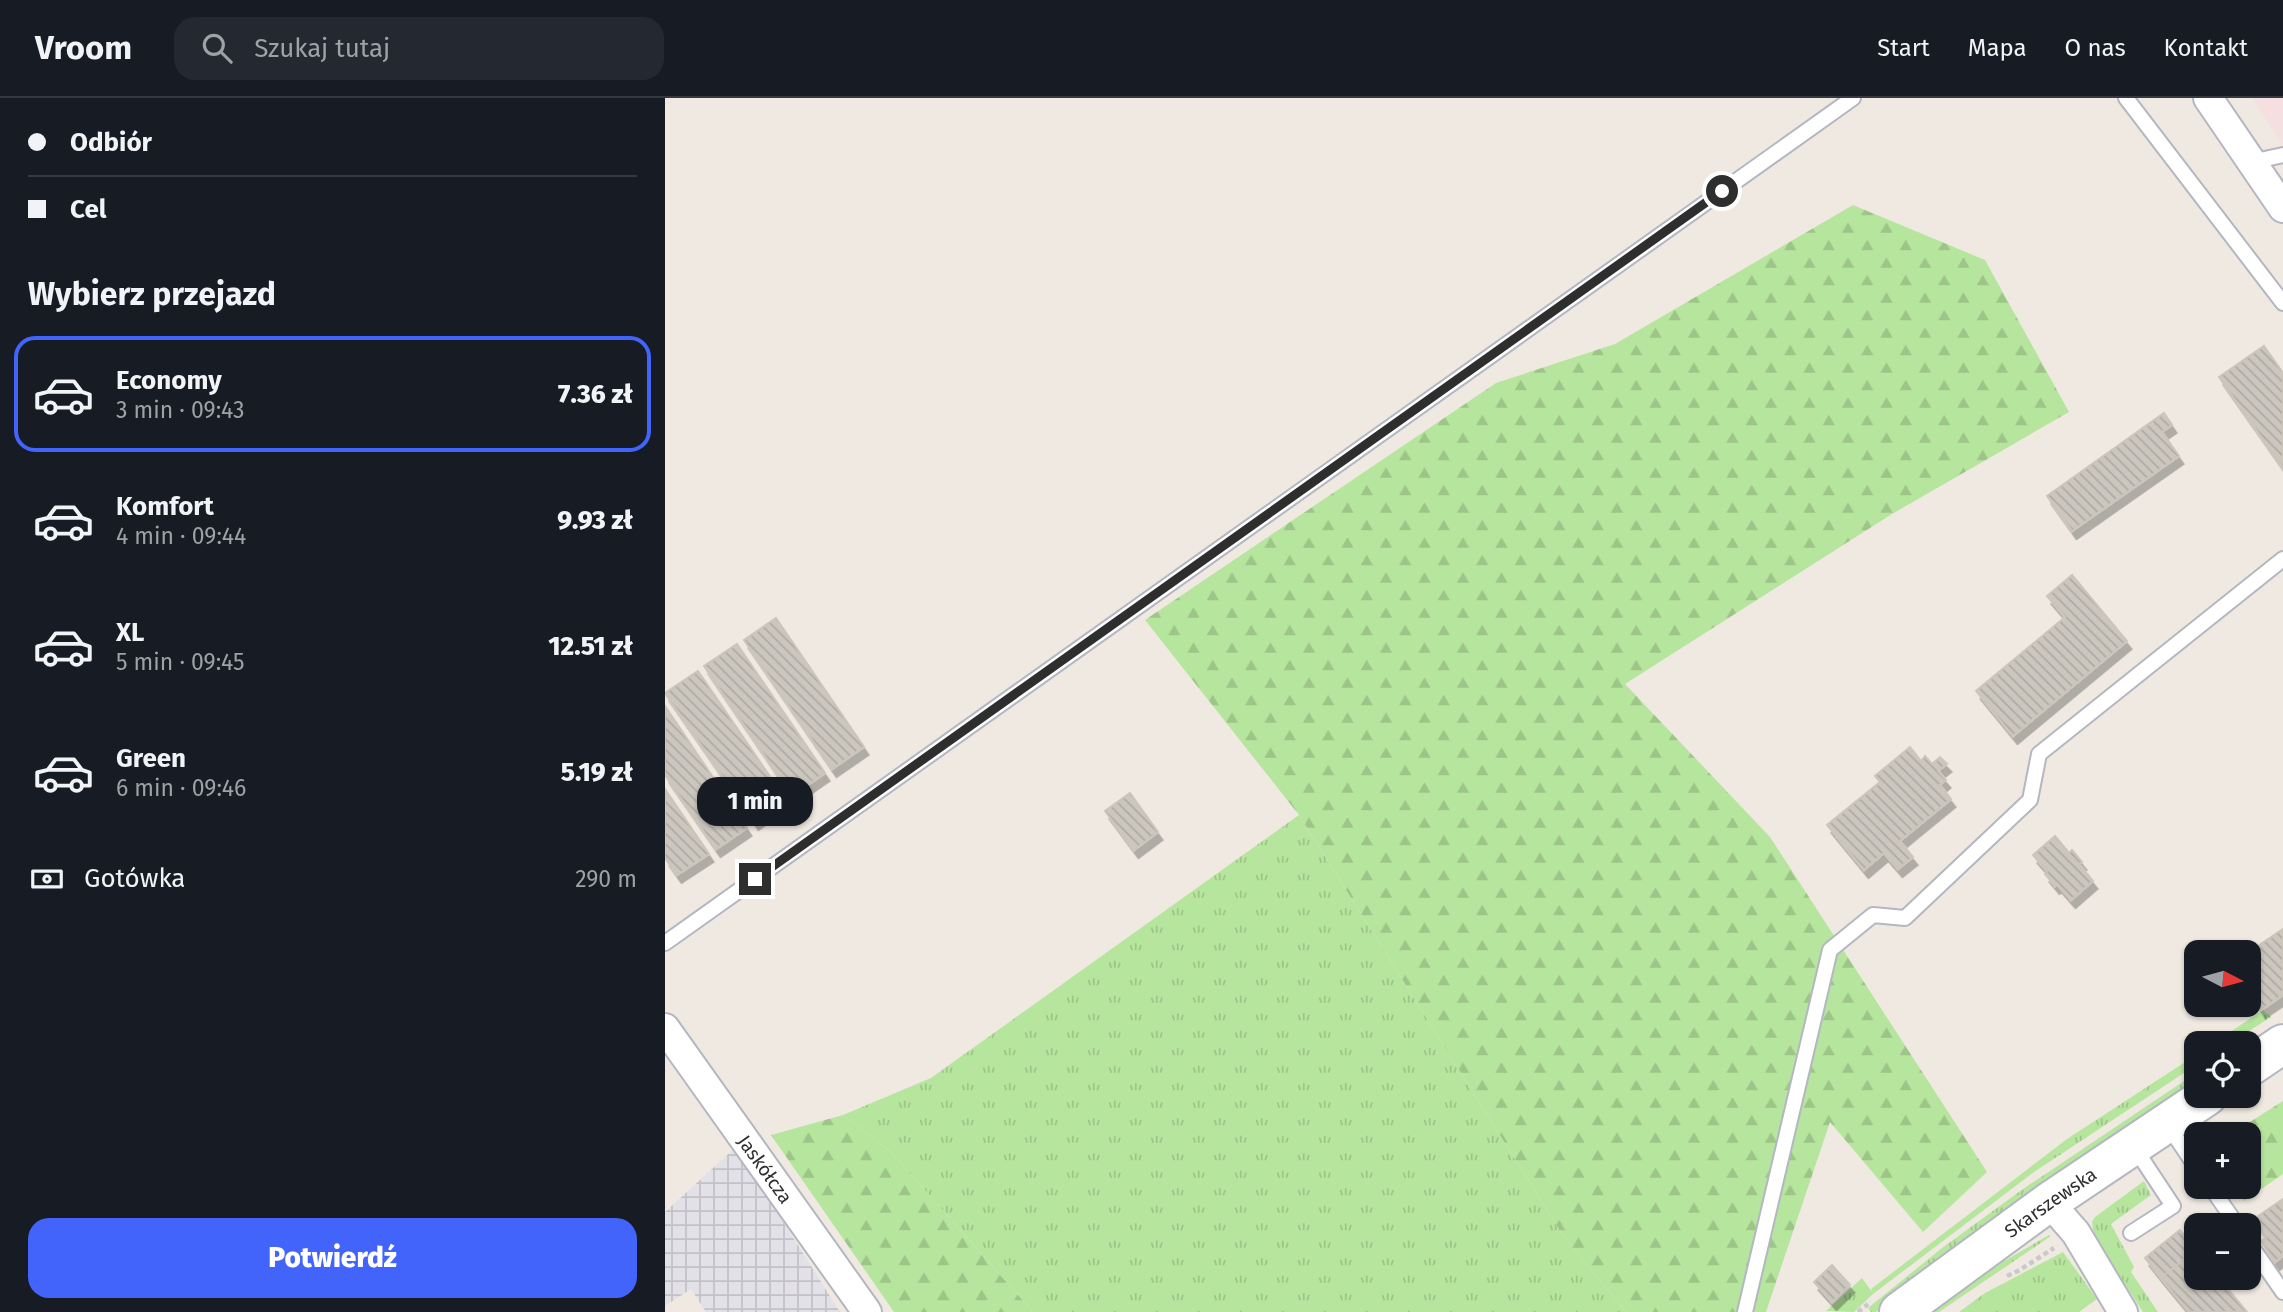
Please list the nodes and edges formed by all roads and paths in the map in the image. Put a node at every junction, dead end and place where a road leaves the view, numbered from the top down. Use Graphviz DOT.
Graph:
graph roads {
  1 [pos="1853,98"];
  2 [pos="2126,98"];
  3 [pos="2208,98"];
  4 [pos="2283,155"];
  5 [pos="2251,162"];
  6 [pos="2283,208"];
  7 [pos="2283,303"];
  8 [pos="2283,559"];
  9 [pos="665,943"];
  10 [pos="665,1028"];
  11 [pos="2283,1044"];
  12 [pos="2261,1059"];
  13 [pos="2189,1108"];
  14 [pos="2167,1122"];
  15 [pos="2133,1146"];
  16 [pos="2184,1148"];
  17 [pos="2049,1202"];
  18 [pos="2131,1233"];
  19 [pos="2261,1260"];
  20 [pos="2283,1292"];
  21 [pos="867,1312"];
  22 [pos="1745,1312"];
  23 [pos="1899,1312"];
  24 [pos="2123,1312"];
  1 -- 9 [label="lane"];
  2 -- 7 [label="lane"];
  3 -- 5 [label="street"];
  4 -- 5 [label="lane"];
  5 -- 6 [label="street"];
  8 -- 22 [label="lane"];
  10 -- 21 [label="street, Jaskółcza"];
  11 -- 12 [label="main road"];
  13 -- 14 [label="main road, Skarszewska"];
  14 -- 15 [label="main road, Skarszewska"];
  14 -- 16 [label="lane"];
  15 -- 17 [label="main road, Skarszewska"];
  15 -- 18 [label="lane"];
  17 -- 23 [label="main road, Skarszewska"];
  17 -- 24 [label="street"];
  19 -- 20 [label="lane"];
}
